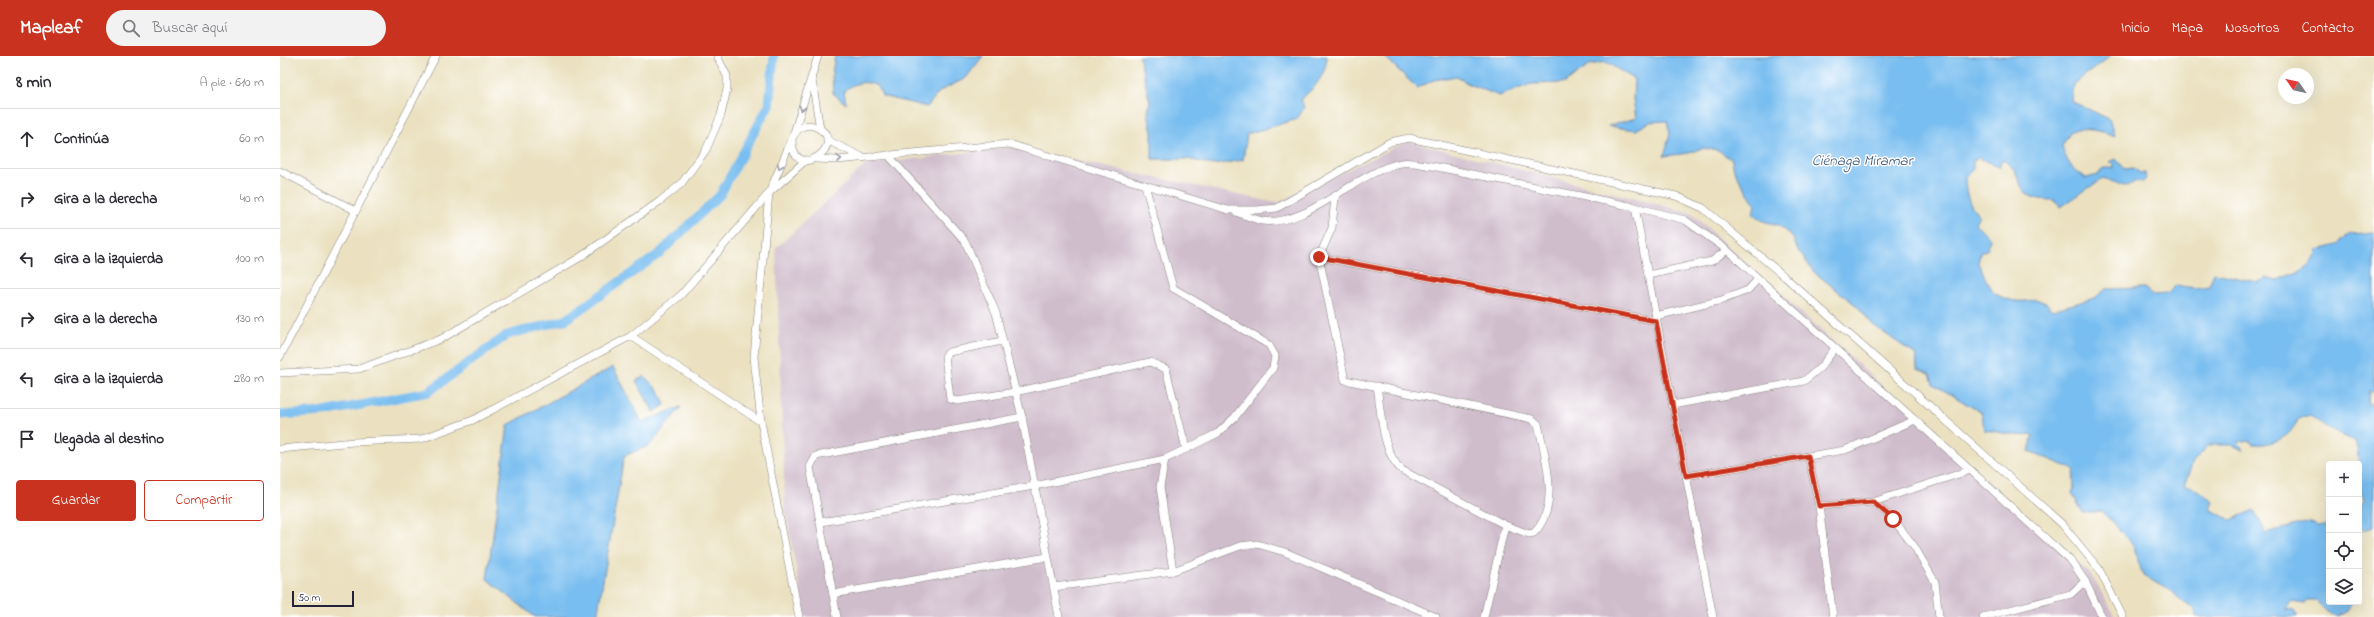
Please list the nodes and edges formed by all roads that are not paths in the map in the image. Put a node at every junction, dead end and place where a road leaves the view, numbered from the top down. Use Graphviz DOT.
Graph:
graph roads {
  1 [pos="436,56"];
  2 [pos="717,56"];
  3 [pos="818,56"];
  4 [pos="812,78"];
  5 [pos="820,129"];
  6 [pos="792,139"];
  7 [pos="827,140"];
  8 [pos="888,155"];
  9 [pos="862,157"];
  10 [pos="816,159"];
  11 [pos="806,160"];
  12 [pos="280,171"];
  13 [pos="1145,185"];
  14 [pos="769,193"];
  15 [pos="1335,196"];
  16 [pos="1635,208"];
  17 [pos="1228,210"];
  18 [pos="356,211"];
  19 [pos="1727,250"];
  20 [pos="1319,257"];
  21 [pos="1648,275"];
  22 [pos="1758,279"];
  23 [pos="1656,319"];
  24 [pos="631,336"];
  25 [pos="1002,341"];
  26 [pos="1835,348"];
  27 [pos="280,357"];
  28 [pos="280,373"];
  29 [pos="1377,386"];
  30 [pos="1015,392"];
  31 [pos="1672,405"];
  32 [pos="1022,417"];
  33 [pos="1915,420"];
  34 [pos="761,422"];
  35 [pos="281,449"];
  36 [pos="1186,449"];
  37 [pos="1808,456"];
  38 [pos="1165,459"];
  39 [pos="1971,470"];
  40 [pos="1686,476"];
  41 [pos="1034,486"];
  42 [pos="1873,502"];
  43 [pos="1819,506"];
  44 [pos="821,522"];
  45 [pos="1505,525"];
  46 [pos="1047,557"];
  47 [pos="1173,572"];
  48 [pos="2085,581"];
  49 [pos="1054,587"];
  50 [pos="833,594"];
  51 [pos="799,617"];
  52 [pos="837,617"];
  53 [pos="1059,617"];
  54 [pos="1436,617"];
  55 [pos="1484,617"];
  56 [pos="1713,617"];
  57 [pos="1833,617"];
  58 [pos="1939,617"];
  59 [pos="1983,617"];
  60 [pos="2102,617"];
  61 [pos="2122,617"];
  1 -- 18 [label="street"];
  2 -- 28 [label="street"];
  3 -- 4 [label="street"];
  4 -- 5 [label="street"];
  4 -- 6 [label="street, one-way"];
  5 -- 6 [label="street"];
  5 -- 7 [label="street"];
  6 -- 11 [label="street"];
  6 -- 14 [label="street, one-way"];
  7 -- 9 [label="street"];
  7 -- 10 [label="street"];
  8 -- 9 [label="street"];
  8 -- 13 [label="street"];
  8 -- 25 [label="street"];
  10 -- 9 [label="street, one-way"];
  10 -- 11 [label="street"];
  11 -- 14 [label="street"];
  12 -- 18 [label="street"];
  13 -- 17 [label="street"];
  13 -- 36 [label="street"];
  14 -- 24 [label="street"];
  14 -- 34 [label="street"];
  15 -- 16 [label="street"];
  15 -- 17 [label="street"];
  15 -- 20 [label="street"];
  16 -- 19 [label="street"];
  16 -- 21 [label="street"];
  17 -- 61 [label="street"];
  18 -- 27 [label="street"];
  19 -- 21 [label="street"];
  19 -- 22 [label="street"];
  20 -- 23 [label="street"];
  20 -- 29 [label="street"];
  21 -- 23 [label="street"];
  22 -- 23 [label="street"];
  22 -- 26 [label="street"];
  23 -- 31 [label="street"];
  24 -- 34 [label="street"];
  24 -- 35 [label="street"];
  25 -- 30 [label="street"];
  25 -- 30 [label="street"];
  26 -- 31 [label="street"];
  26 -- 33 [label="street"];
  29 -- 45 [label="street"];
  29 -- 45 [label="street"];
  30 -- 32 [label="street"];
  30 -- 36 [label="street"];
  31 -- 40 [label="street"];
  32 -- 41 [label="street"];
  32 -- 44 [label="street"];
  33 -- 37 [label="street"];
  33 -- 39 [label="street"];
  34 -- 51 [label="street"];
  36 -- 38 [label="street"];
  37 -- 40 [label="street"];
  37 -- 43 [label="street"];
  38 -- 41 [label="street"];
  38 -- 47 [label="street"];
  39 -- 42 [label="street"];
  39 -- 48 [label="street"];
  40 -- 56 [label="street"];
  41 -- 44 [label="street"];
  41 -- 46 [label="street"];
  42 -- 43 [label="street"];
  42 -- 58 [label="street"];
  43 -- 57 [label="street"];
  44 -- 50 [label="street"];
  45 -- 55 [label="street"];
  46 -- 49 [label="street"];
  46 -- 50 [label="street"];
  47 -- 49 [label="street"];
  47 -- 54 [label="street"];
  48 -- 59 [label="street"];
  48 -- 60 [label="street"];
  49 -- 53 [label="street"];
  50 -- 52 [label="street"];
}
